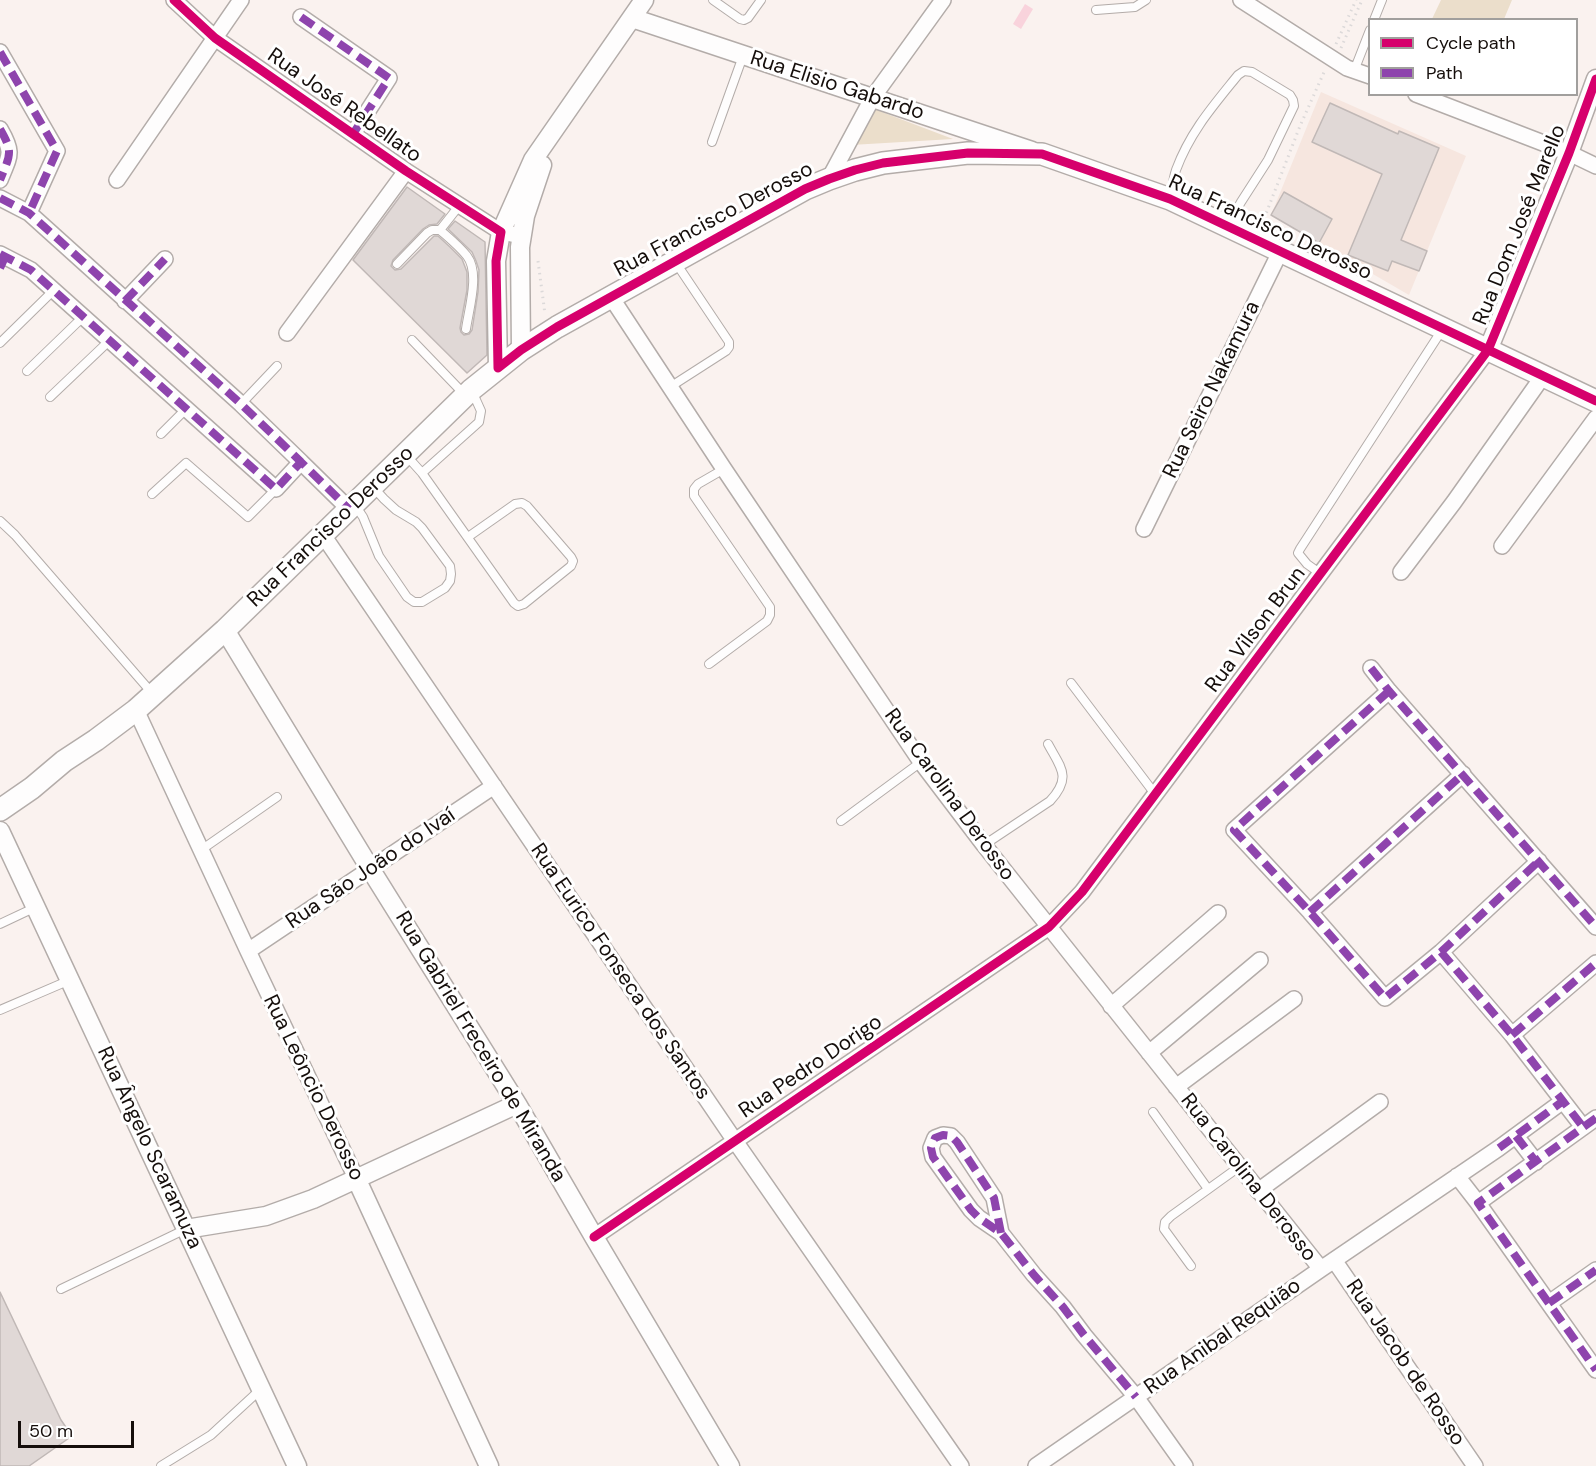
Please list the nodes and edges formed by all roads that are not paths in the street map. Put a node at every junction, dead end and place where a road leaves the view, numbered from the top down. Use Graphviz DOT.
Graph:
graph roads {
  1 [pos="174,0"];
  2 [pos="241,0"];
  3 [pos="644,0"];
  4 [pos="712,0"];
  5 [pos="760,0"];
  6 [pos="943,0"];
  7 [pos="1146,0"];
  8 [pos="1241,0"];
  9 [pos="1382,0"];
  10 [pos="1096,10"];
  11 [pos="301,17"];
  12 [pos="632,18"];
  13 [pos="1375,18"];
  14 [pos="1368,34"];
  15 [pos="215,38"];
  16 [pos="0,52"];
  17 [pos="744,55"];
  18 [pos="1351,69"];
  19 [pos="1368,75"];
  20 [pos="1596,79"];
  21 [pos="1421,96"];
  22 [pos="873,97"];
  23 [pos="557,127"];
  24 [pos="0,129"];
  25 [pos="353,134"];
  26 [pos="712,142"];
  27 [pos="1569,153"];
  28 [pos="1042,154"];
  29 [pos="1596,166"];
  30 [pos="406,171"];
  31 [pos="829,178"];
  32 [pos="0,180"];
  33 [pos="117,180"];
  34 [pos="0,198"];
  35 [pos="1170,199"];
  36 [pos="459,206"];
  37 [pos="29,213"];
  38 [pos="1227,227"];
  39 [pos="440,230"];
  40 [pos="501,232"];
  41 [pos="521,236"];
  42 [pos="1280,252"];
  43 [pos="165,259"];
  44 [pos="2,260"];
  45 [pos="675,261"];
  46 [pos="397,264"];
  47 [pos="54,290"];
  48 [pos="611,297"];
  49 [pos="125,301"];
  50 [pos="84,316"];
  51 [pos="1443,328"];
  52 [pos="466,329"];
  53 [pos="287,333"];
  54 [pos="110,340"];
  55 [pos="412,340"];
  56 [pos="0,343"];
  57 [pos="521,350"];
  58 [pos="1488,350"];
  59 [pos="277,366"];
  60 [pos="498,368"];
  61 [pos="27,372"];
  62 [pos="1543,376"];
  63 [pos="670,387"];
  64 [pos="468,393"];
  65 [pos="50,397"];
  66 [pos="1596,401"];
  67 [pos="241,404"];
  68 [pos="187,408"];
  69 [pos="1596,418"];
  70 [pos="161,434"];
  71 [pos="405,454"];
  72 [pos="300,462"];
  73 [pos="724,469"];
  74 [pos="422,473"];
  75 [pos="372,486"];
  76 [pos="276,489"];
  77 [pos="152,494"];
  78 [pos="352,507"];
  79 [pos="0,521"];
  80 [pos="1144,529"];
  81 [pos="323,535"];
  82 [pos="468,537"];
  83 [pos="1502,546"];
  84 [pos="1401,572"];
  85 [pos="1321,574"];
  86 [pos="225,630"];
  87 [pos="709,664"];
  88 [pos="1371,668"];
  89 [pos="1071,682"];
  90 [pos="1389,691"];
  91 [pos="153,694"];
  92 [pos="136,710"];
  93 [pos="1048,744"];
  94 [pos="64,761"];
  95 [pos="921,762"];
  96 [pos="1463,774"];
  97 [pos="494,786"];
  98 [pos="0,794"];
  99 [pos="1155,794"];
  100 [pos="277,797"];
  101 [pos="0,810"];
  102 [pos="841,821"];
  103 [pos="0,831"];
  104 [pos="984,845"];
  105 [pos="201,850"];
  106 [pos="1539,861"];
  107 [pos="371,870"];
  108 [pos="36,907"];
  109 [pos="1310,912"];
  110 [pos="1218,913"];
  111 [pos="0,924"];
  112 [pos="1049,927"];
  113 [pos="1596,927"];
  114 [pos="248,951"];
  115 [pos="1441,952"];
  116 [pos="1260,960"];
  117 [pos="1596,963"];
  118 [pos="71,980"];
  119 [pos="1294,999"];
  120 [pos="1111,1006"];
  121 [pos="0,1010"];
  122 [pos="1512,1035"];
  123 [pos="1149,1053"];
  124 [pos="1176,1087"];
  125 [pos="1380,1101"];
  126 [pos="1563,1101"];
  127 [pos="517,1104"];
  128 [pos="1153,1112"];
  129 [pos="1590,1123"];
  130 [pos="1516,1136"];
  131 [pos="735,1142"];
  132 [pos="1536,1162"];
  133 [pos="1239,1167"];
  134 [pos="1457,1176"];
  135 [pos="356,1178"];
  136 [pos="1208,1189"];
  137 [pos="1258,1191"];
  138 [pos="1478,1203"];
  139 [pos="186,1230"];
  140 [pos="1001,1233"];
  141 [pos="594,1237"];
  142 [pos="1334,1260"];
  143 [pos="1191,1266"];
  144 [pos="1320,1269"];
  145 [pos="1596,1270"];
  146 [pos="61,1288"];
  147 [pos="1549,1303"];
  148 [pos="1596,1370"];
  149 [pos="261,1389"];
  150 [pos="1136,1397"];
  151 [pos="161,1466"];
  152 [pos="297,1466"];
  153 [pos="489,1466"];
  154 [pos="730,1466"];
  155 [pos="961,1466"];
  156 [pos="1036,1466"];
  157 [pos="1185,1466"];
  158 [pos="1475,1466"];
  1 -- 15 [label="street, Rua José Rebellato"];
  2 -- 15 [label="street"];
  3 -- 12 [label="street"];
  4 -- 5 [label="lane"];
  6 -- 22 [label="street"];
  7 -- 10 [label="lane"];
  8 -- 18 [label="street"];
  9 -- 13 [label="lane"];
  11 -- 25 [label="street"];
  12 -- 17 [label="street, Rua Elisio Gabardo"];
  12 -- 23 [label="street"];
  14 -- 18 [label="lane"];
  15 -- 25 [label="street, Rua José Rebellato"];
  15 -- 33 [label="street"];
  16 -- 37 [label="street"];
  17 -- 22 [label="street, Rua Elisio Gabardo"];
  17 -- 26 [label="lane"];
  18 -- 19 [label="street"];
  20 -- 27 [label="street, Rua Dom José Marello"];
  21 -- 27 [label="street"];
  22 -- 28 [label="street, Rua Elisio Gabardo"];
  22 -- 31 [label="street"];
  23 -- 40 [label="street"];
  23 -- 41 [label="street"];
  24 -- 32 [label="street"];
  25 -- 30 [label="street, Rua José Rebellato"];
  27 -- 29 [label="street"];
  27 -- 58 [label="street, Rua Dom José Marello"];
  28 -- 31 [label="main road, Rua Francisco Derosso"];
  28 -- 35 [label="main road, Rua Francisco Derosso"];
  30 -- 36 [label="street, Rua José Rebellato"];
  30 -- 53 [label="street"];
  31 -- 45 [label="main road, Rua Francisco Derosso"];
  34 -- 37 [label="street"];
  35 -- 38 [label="main road, Rua Francisco Derosso"];
  35 -- 38 [label="lane"];
  36 -- 39 [label="lane"];
  36 -- 40 [label="street, Rua José Rebellato"];
  37 -- 49 [label="street"];
  38 -- 42 [label="main road, Rua Francisco Derosso"];
  39 -- 46 [label="lane"];
  39 -- 52 [label="lane"];
  40 -- 41 [label="street, Rua José Rebellato"];
  40 -- 60 [label="street"];
  41 -- 57 [label="street"];
  42 -- 51 [label="main road, Rua Francisco Derosso"];
  42 -- 80 [label="street, Rua Seiro Nakamura"];
  43 -- 49 [label="street"];
  44 -- 47 [label="street"];
  45 -- 48 [label="main road, Rua Francisco Derosso"];
  45 -- 63 [label="lane"];
  47 -- 50 [label="street"];
  47 -- 56 [label="lane"];
  48 -- 57 [label="main road, Rua Francisco Derosso"];
  48 -- 63 [label="street, Rua Carolina Derosso"];
  49 -- 67 [label="street"];
  50 -- 54 [label="street"];
  50 -- 61 [label="lane"];
  51 -- 58 [label="main road, Rua Francisco Derosso"];
  51 -- 85 [label="lane"];
  54 -- 65 [label="lane"];
  54 -- 68 [label="street"];
  55 -- 64 [label="lane"];
  57 -- 60 [label="main road, Rua Francisco Derosso"];
  58 -- 62 [label="main road, Rua Francisco Derosso"];
  58 -- 85 [label="street, Rua Vilson Brun"];
  59 -- 67 [label="lane"];
  60 -- 64 [label="main road, Rua Francisco Derosso"];
  62 -- 66 [label="main road, Rua Francisco Derosso"];
  62 -- 84 [label="street"];
  63 -- 73 [label="street, Rua Carolina Derosso"];
  64 -- 71 [label="main road, Rua Francisco Derosso"];
  64 -- 74 [label="lane"];
  67 -- 72 [label="street"];
  68 -- 70 [label="lane"];
  68 -- 76 [label="street"];
  69 -- 83 [label="street"];
  71 -- 74 [label="lane"];
  71 -- 75 [label="main road, Rua Francisco Derosso"];
  72 -- 76 [label="street"];
  72 -- 78 [label="street"];
  73 -- 87 [label="lane"];
  73 -- 95 [label="street, Rua Carolina Derosso"];
  74 -- 82 [label="lane"];
  75 -- 78 [label="main road, Rua Francisco Derosso"];
  75 -- 78 [label="lane"];
  76 -- 77 [label="lane"];
  78 -- 81 [label="main road, Rua Francisco Derosso"];
  79 -- 91 [label="lane"];
  81 -- 86 [label="main road, Rua Francisco Derosso"];
  81 -- 97 [label="street, Rua Eurico Fonseca dos Santos"];
  82 -- 82 [label="lane"];
  85 -- 99 [label="street, Rua Vilson Brun"];
  86 -- 91 [label="main road, Rua Francisco Derosso"];
  86 -- 107 [label="street, Rua Gabriel Freceiro de Miranda"];
  88 -- 90 [label="street"];
  89 -- 99 [label="lane"];
  90 -- 96 [label="street"];
  90 -- 109 [label="street"];
  91 -- 92 [label="main road, Rua Francisco Derosso"];
  92 -- 94 [label="main road, Rua Francisco Derosso"];
  92 -- 105 [label="street, Rua Leôncio Derosso"];
  93 -- 104 [label="lane"];
  94 -- 98 [label="main road, Rua Francisco Derosso"];
  94 -- 101 [label="main road, Rua Francisco Derosso"];
  95 -- 102 [label="lane"];
  95 -- 104 [label="street, Rua Carolina Derosso"];
  96 -- 106 [label="street"];
  96 -- 109 [label="street"];
  97 -- 107 [label="street, Rua São João do Ivaí"];
  97 -- 131 [label="street, Rua Eurico Fonseca dos Santos"];
  99 -- 112 [label="street, Rua Vilson Brun"];
  100 -- 105 [label="lane"];
  103 -- 108 [label="street, Rua Ângelo Scaramuza"];
  104 -- 112 [label="street, Rua Carolina Derosso"];
  105 -- 114 [label="street, Rua Leôncio Derosso"];
  106 -- 113 [label="street"];
  106 -- 115 [label="street"];
  107 -- 114 [label="street, Rua São João do Ivaí"];
  107 -- 127 [label="street, Rua Gabriel Freceiro de Miranda"];
  108 -- 111 [label="lane"];
  108 -- 118 [label="street, Rua Ângelo Scaramuza"];
  109 -- 115 [label="street"];
  110 -- 120 [label="street"];
  112 -- 120 [label="street, Rua Carolina Derosso"];
  112 -- 131 [label="street, Rua Pedro Dorigo"];
  114 -- 135 [label="street, Rua Leôncio Derosso"];
  115 -- 122 [label="street"];
  116 -- 123 [label="street"];
  117 -- 122 [label="street"];
  118 -- 121 [label="lane"];
  118 -- 139 [label="street, Rua Ângelo Scaramuza"];
  119 -- 124 [label="street"];
  120 -- 123 [label="street, Rua Carolina Derosso"];
  122 -- 126 [label="street"];
  123 -- 124 [label="street, Rua Carolina Derosso"];
  124 -- 133 [label="street, Rua Carolina Derosso"];
  125 -- 137 [label="street"];
  126 -- 129 [label="street"];
  126 -- 130 [label="street, Rua Anibal Requião"];
  127 -- 135 [label="street"];
  127 -- 141 [label="street, Rua Gabriel Freceiro de Miranda"];
  128 -- 136 [label="lane"];
  129 -- 132 [label="street"];
  130 -- 132 [label="street"];
  130 -- 134 [label="street, Rua Anibal Requião"];
  131 -- 141 [label="street, Rua Pedro Dorigo"];
  131 -- 155 [label="street, Rua Eurico Fonseca dos Santos"];
  132 -- 138 [label="street"];
  133 -- 136 [label="lane"];
  133 -- 137 [label="street, Rua Carolina Derosso"];
  134 -- 138 [label="street"];
  134 -- 142 [label="street, Rua Anibal Requião"];
  135 -- 139 [label="street"];
  135 -- 153 [label="street, Rua Leôncio Derosso"];
  136 -- 143 [label="lane"];
  137 -- 144 [label="street, Rua Carolina Derosso"];
  138 -- 147 [label="street"];
  139 -- 146 [label="lane"];
  139 -- 149 [label="street, Rua Ângelo Scaramuza"];
  140 -- 140 [label="street"];
  140 -- 150 [label="street"];
  141 -- 154 [label="street, Rua Gabriel Freceiro de Miranda"];
  142 -- 144 [label="street, Rua Anibal Requião"];
  142 -- 158 [label="street, Rua Jacob de Rosso"];
  144 -- 150 [label="street, Rua Anibal Requião"];
  145 -- 147 [label="street"];
  147 -- 148 [label="street"];
  149 -- 151 [label="lane"];
  149 -- 152 [label="street, Rua Ângelo Scaramuza"];
  150 -- 156 [label="street, Rua Anibal Requião"];
  150 -- 157 [label="street"];
}
